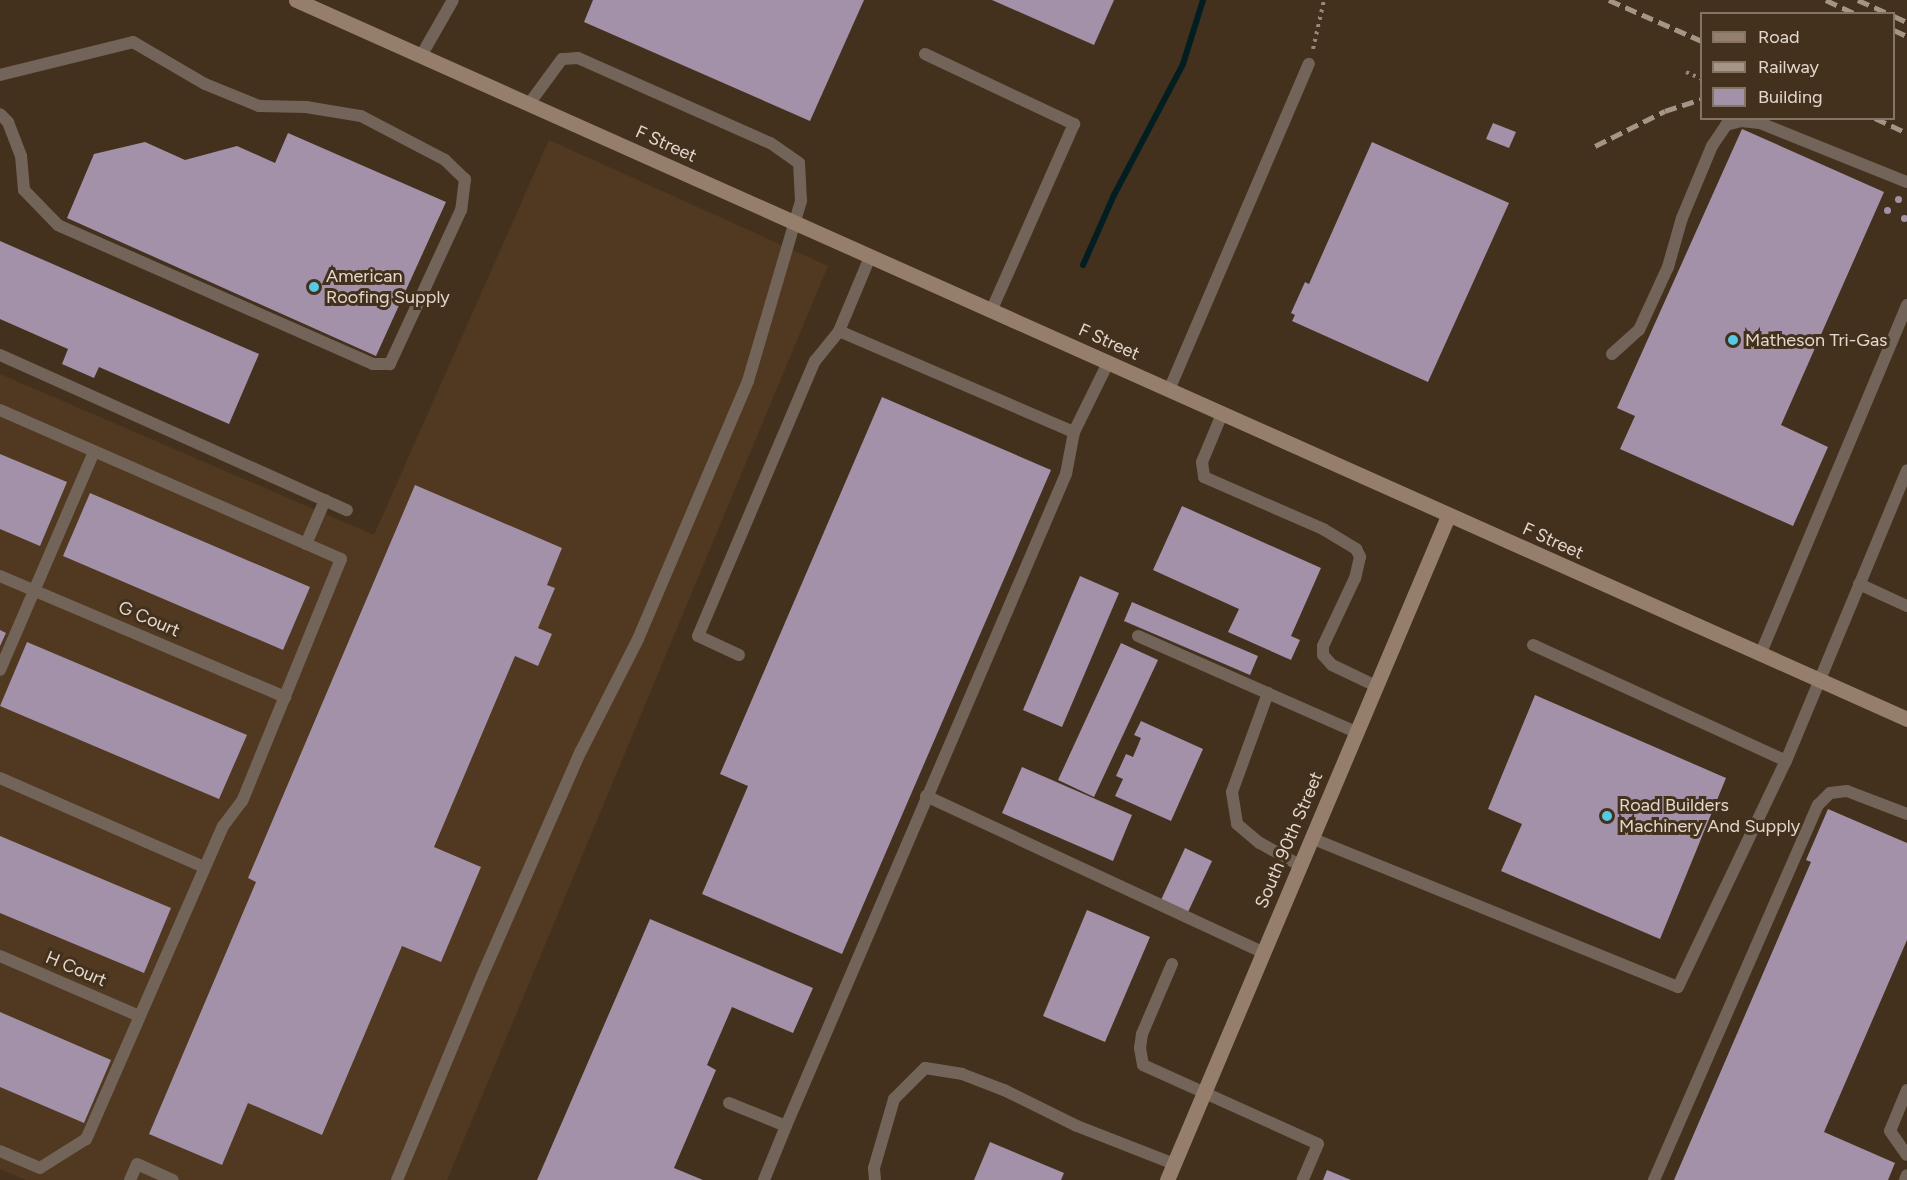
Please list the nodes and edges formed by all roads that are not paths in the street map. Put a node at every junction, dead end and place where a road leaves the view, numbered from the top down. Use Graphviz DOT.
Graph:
graph roads {
  1 [pos="296,0"];
  2 [pos="453,0"];
  3 [pos="925,54"];
  4 [pos="421,56"];
  5 [pos="1309,64"];
  6 [pos="0,75"];
  7 [pos="528,104"];
  8 [pos="0,114"];
  9 [pos="1907,182"];
  10 [pos="797,224"];
  11 [pos="870,257"];
  12 [pos="1907,305"];
  13 [pos="991,311"];
  14 [pos="838,331"];
  15 [pos="1612,354"];
  16 [pos="0,355"];
  17 [pos="1108,363"];
  18 [pos="1169,390"];
  19 [pos="0,410"];
  20 [pos="1222,414"];
  21 [pos="1074,432"];
  22 [pos="94,452"];
  23 [pos="1907,470"];
  24 [pos="325,500"];
  25 [pos="347,510"];
  26 [pos="1448,516"];
  27 [pos="306,544"];
  28 [pos="0,576"];
  29 [pos="1859,584"];
  30 [pos="34,590"];
  31 [pos="1907,606"];
  32 [pos="1138,636"];
  33 [pos="1533,645"];
  34 [pos="739,655"];
  35 [pos="1760,655"];
  36 [pos="0,670"];
  37 [pos="1819,680"];
  38 [pos="1376,686"];
  39 [pos="1268,693"];
  40 [pos="285,697"];
  41 [pos="1907,719"];
  42 [pos="1356,732"];
  43 [pos="1785,761"];
  44 [pos="0,778"];
  45 [pos="926,796"];
  46 [pos="1907,814"];
  47 [pos="1311,838"];
  48 [pos="1299,865"];
  49 [pos="204,867"];
  50 [pos="1262,952"];
  51 [pos="0,956"];
  52 [pos="1172,964"];
  53 [pos="139,1016"];
  54 [pos="1907,1090"];
  55 [pos="1203,1092"];
  56 [pos="729,1103"];
  57 [pos="786,1126"];
  58 [pos="0,1151"];
  59 [pos="1907,1155"];
  60 [pos="1174,1164"];
  61 [pos="1907,1175"];
  62 [pos="130,1180"];
  63 [pos="173,1180"];
  64 [pos="397,1180"];
  65 [pos="764,1180"];
  66 [pos="875,1180"];
  67 [pos="1167,1180"];
  68 [pos="1303,1180"];
  69 [pos="1654,1180"];
  70 [pos="1905,1180"];
  1 -- 4 [label="street, F Street"];
  2 -- 4 [label="lane"];
  3 -- 13 [label="lane"];
  4 -- 7 [label="street, F Street"];
  5 -- 18 [label="lane"];
  6 -- 8 [label="lane"];
  7 -- 10 [label="street, F Street"];
  7 -- 10 [label="lane"];
  9 -- 15 [label="lane"];
  10 -- 11 [label="street, F Street"];
  10 -- 64 [label="lane"];
  11 -- 13 [label="street, F Street"];
  11 -- 14 [label="lane"];
  12 -- 35 [label="lane"];
  13 -- 17 [label="street, F Street"];
  14 -- 21 [label="lane"];
  14 -- 34 [label="lane"];
  16 -- 24 [label="lane"];
  17 -- 18 [label="street, F Street"];
  17 -- 21 [label="lane"];
  18 -- 20 [label="street, F Street"];
  19 -- 22 [label="lane"];
  20 -- 26 [label="street, F Street"];
  20 -- 38 [label="lane"];
  21 -- 45 [label="lane"];
  22 -- 27 [label="lane"];
  22 -- 30 [label="lane"];
  23 -- 29 [label="lane"];
  24 -- 25 [label="lane"];
  24 -- 27 [label="lane"];
  26 -- 35 [label="street, F Street"];
  26 -- 38 [label="street, South 90th Street"];
  27 -- 40 [label="lane"];
  28 -- 30 [label="lane, G Court"];
  29 -- 31 [label="lane"];
  29 -- 37 [label="lane"];
  30 -- 36 [label="lane"];
  30 -- 40 [label="lane, G Court"];
  32 -- 39 [label="lane"];
  33 -- 43 [label="lane"];
  35 -- 37 [label="street, F Street"];
  37 -- 41 [label="street, F Street"];
  37 -- 43 [label="lane"];
  38 -- 42 [label="street, South 90th Street"];
  39 -- 42 [label="lane"];
  39 -- 48 [label="lane"];
  40 -- 49 [label="lane"];
  42 -- 47 [label="street, South 90th Street"];
  43 -- 47 [label="lane"];
  44 -- 49 [label="lane"];
  45 -- 50 [label="lane"];
  45 -- 57 [label="lane"];
  46 -- 69 [label="lane"];
  47 -- 48 [label="street, South 90th Street"];
  48 -- 50 [label="street, South 90th Street"];
  49 -- 53 [label="lane"];
  50 -- 55 [label="street, South 90th Street"];
  51 -- 53 [label="lane, H Court"];
  52 -- 55 [label="lane"];
  53 -- 58 [label="lane"];
  54 -- 59 [label="lane"];
  55 -- 60 [label="street, South 90th Street"];
  55 -- 68 [label="lane"];
  56 -- 57 [label="lane"];
  57 -- 65 [label="lane"];
  60 -- 66 [label="lane"];
  60 -- 67 [label="street, South 90th Street"];
  61 -- 70 [label="lane"];
  62 -- 63 [label="lane"];
}
